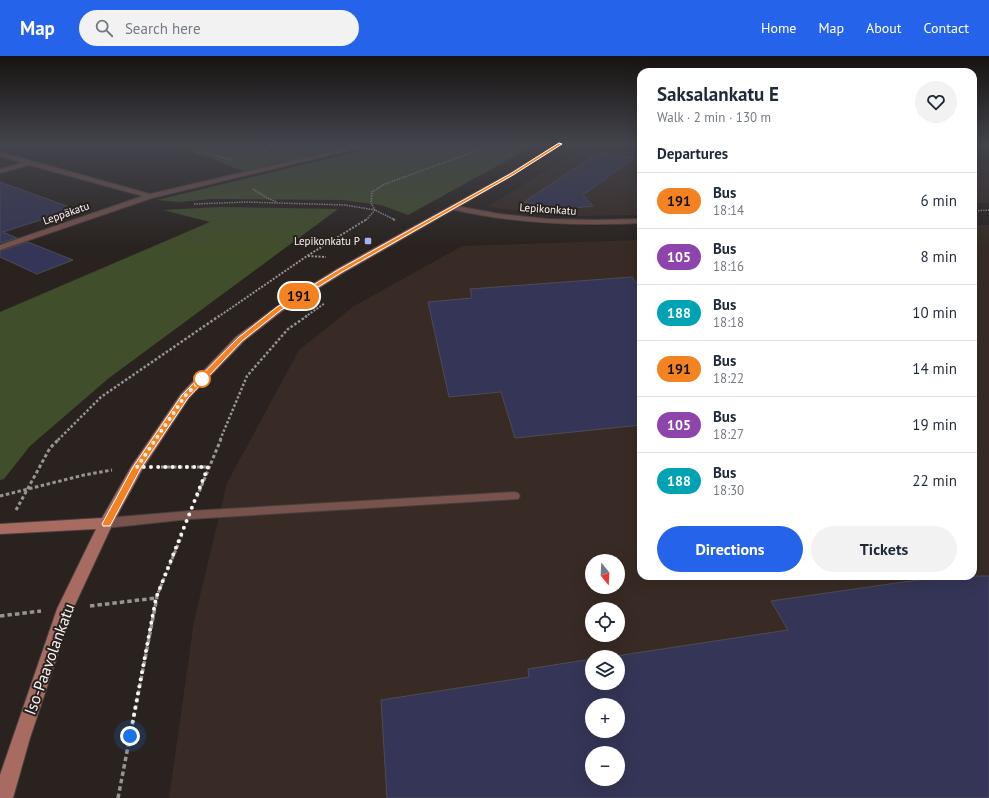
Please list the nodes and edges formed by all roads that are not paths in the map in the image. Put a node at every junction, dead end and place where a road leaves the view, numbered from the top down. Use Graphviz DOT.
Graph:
graph roads {
  1 [pos="86,179"];
  2 [pos="229,179"];
  3 [pos="504,179"];
  4 [pos="150,196"];
  5 [pos="454,207"];
  6 [pos="637,221"];
  7 [pos="0,248"];
  8 [pos="514,496"];
  9 [pos="106,524"];
  10 [pos="4,529"];
  11 [pos="3,798"];
  1 -- 4 [label="street"];
  2 -- 4 [label="street, Leppäkatu"];
  3 -- 5 [label="main road, Iso-Paavolankatu"];
  4 -- 7 [label="street, Leppäkatu"];
  5 -- 6 [label="street, Lepikonkatu"];
  5 -- 9 [label="main road, Iso-Paavolankatu"];
  8 -- 9 [label="lane"];
  9 -- 10 [label="main road"];
  9 -- 11 [label="main road, Iso-Paavolankatu"];
}
